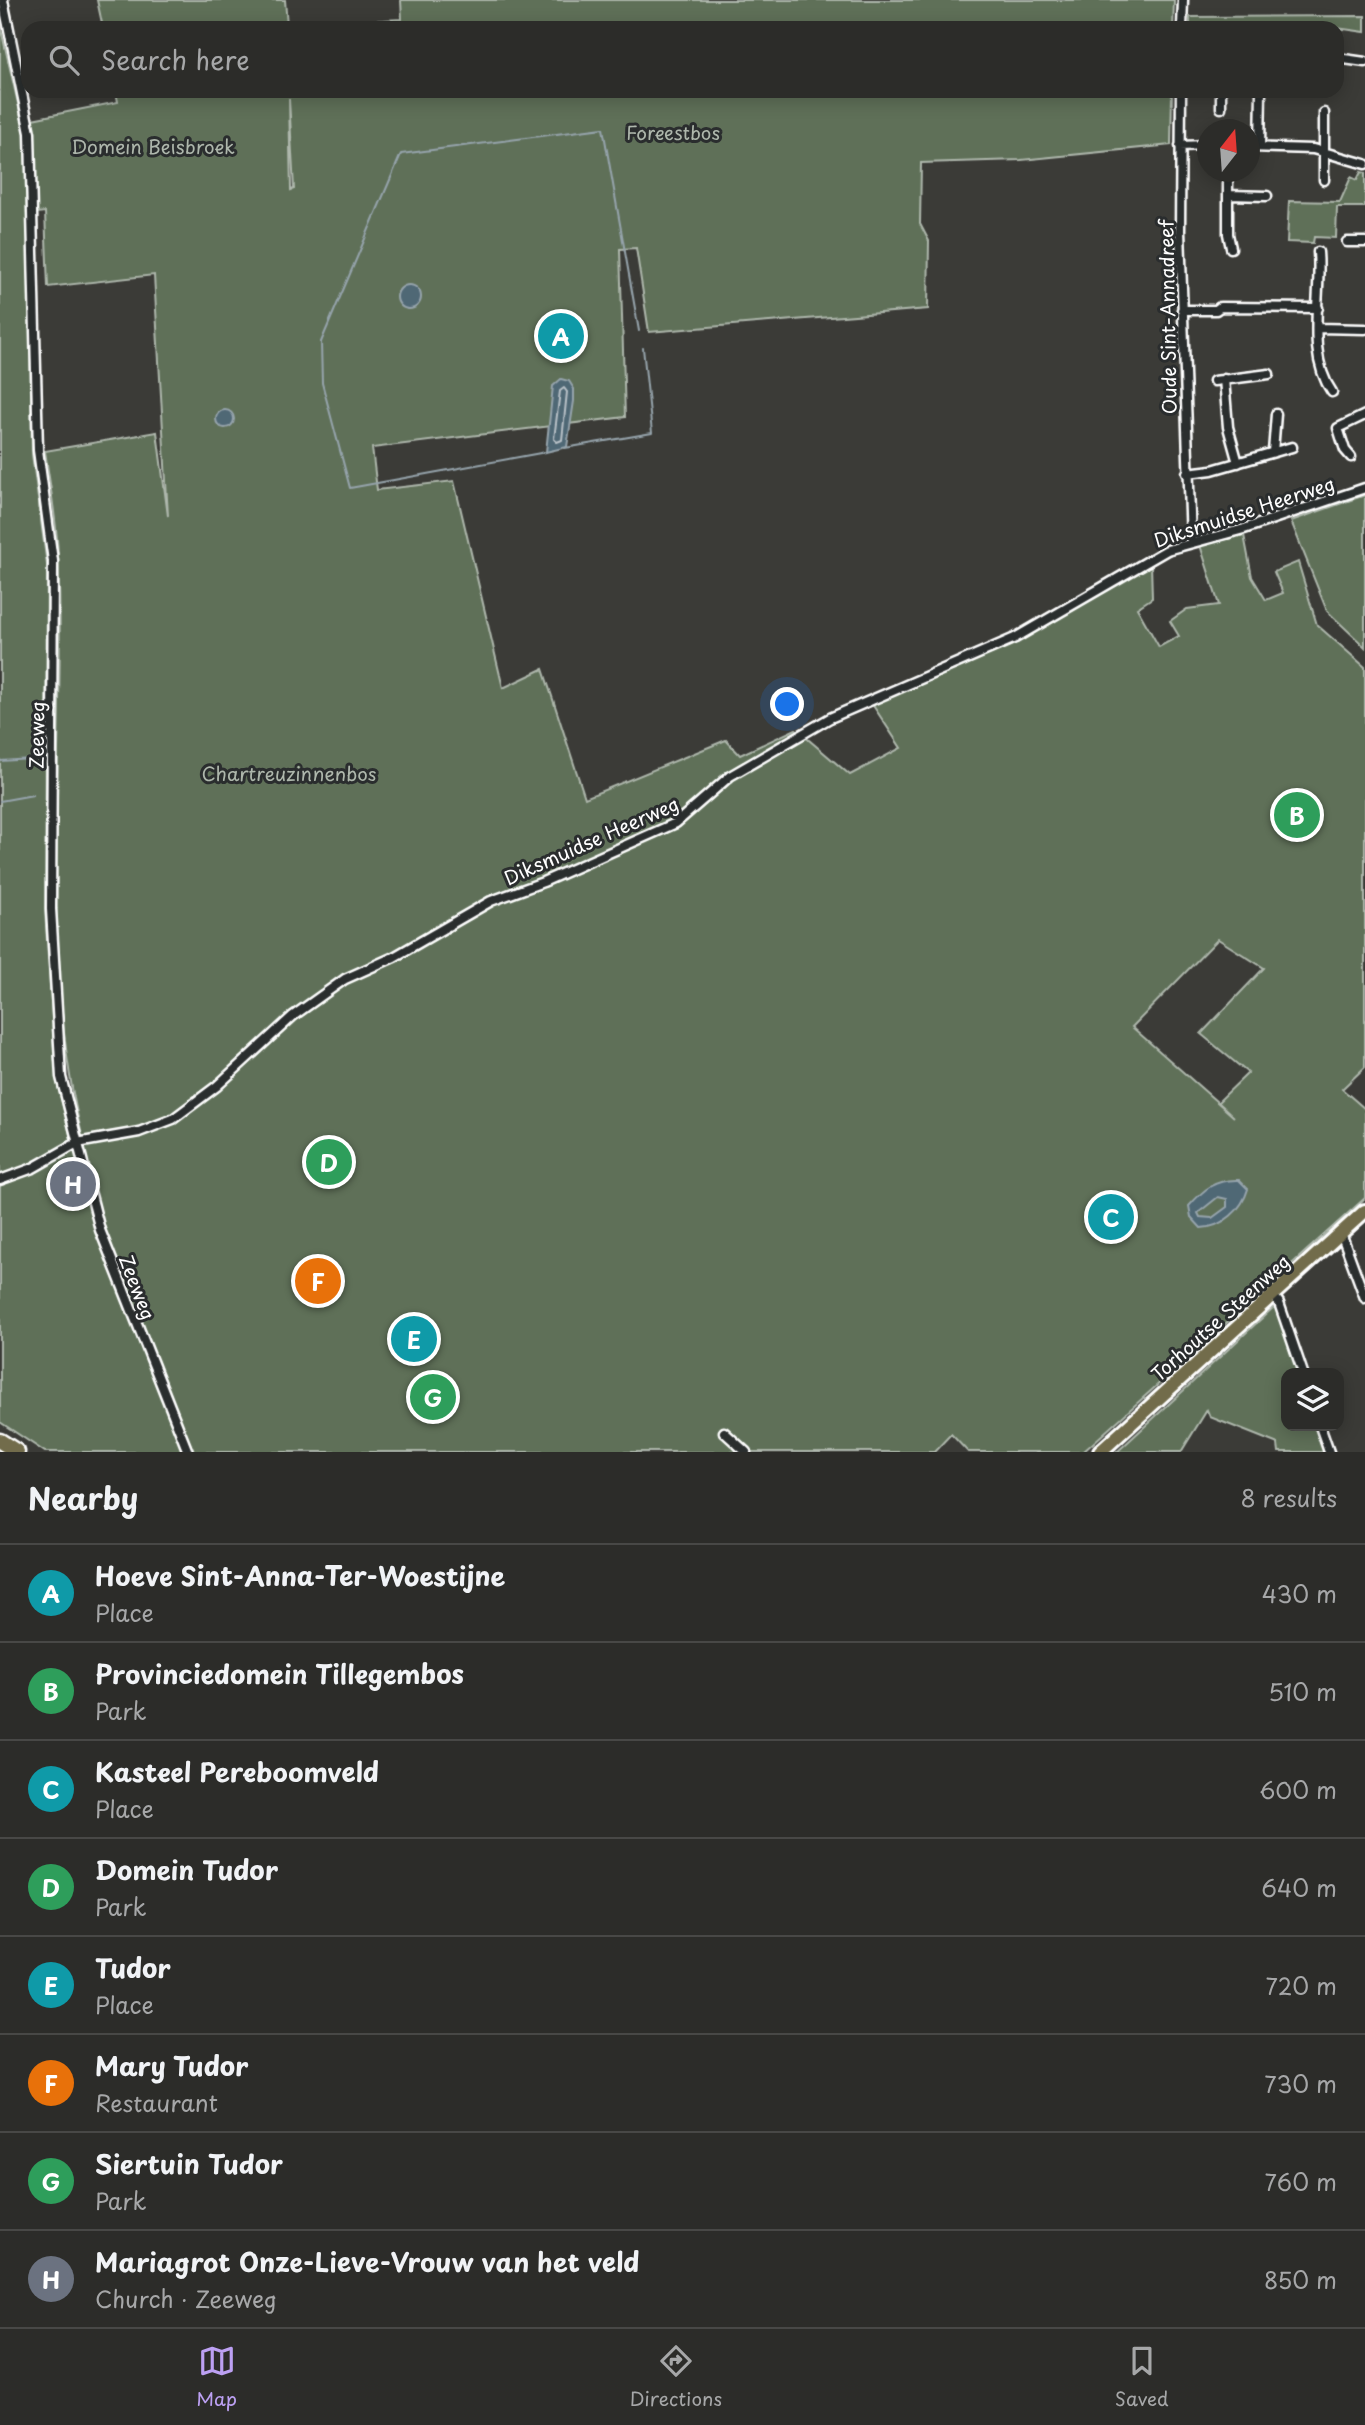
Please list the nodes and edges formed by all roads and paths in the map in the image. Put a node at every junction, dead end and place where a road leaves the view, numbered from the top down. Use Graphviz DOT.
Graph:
graph roads {
  1 [pos="3,0"];
  2 [pos="1183,0"];
  3 [pos="1182,21"];
  4 [pos="1344,59"];
  5 [pos="1365,62"];
  6 [pos="21,89"];
  7 [pos="23,98"];
  8 [pos="1181,98"];
  9 [pos="1221,98"];
  10 [pos="1261,98"];
  11 [pos="1221,108"];
  12 [pos="1324,113"];
  13 [pos="1197,145"];
  14 [pos="1180,146"];
  15 [pos="1260,147"];
  16 [pos="1326,152"];
  17 [pos="1365,164"];
  18 [pos="1324,180"];
  19 [pos="1228,182"];
  20 [pos="1228,195"];
  21 [pos="1267,195"];
  22 [pos="1347,242"];
  23 [pos="1365,242"];
  24 [pos="1231,248"];
  25 [pos="1318,252"];
  26 [pos="1318,308"];
  27 [pos="1182,310"];
  28 [pos="1318,328"];
  29 [pos="1365,329"];
  30 [pos="1269,374"];
  31 [pos="1224,379"];
  32 [pos="1214,381"];
  33 [pos="1332,392"];
  34 [pos="1276,414"];
  35 [pos="1365,415"];
  36 [pos="1293,447"];
  37 [pos="1273,452"];
  38 [pos="1351,457"];
  39 [pos="1238,463"];
  40 [pos="1187,473"];
  41 [pos="1365,488"];
  42 [pos="1191,542"];
  43 [pos="77,1143"];
  44 [pos="0,1180"];
  45 [pos="1365,1211"];
  46 [pos="1340,1233"];
  47 [pos="1273,1295"];
  48 [pos="1365,1298"];
  49 [pos="1301,1368"];
  50 [pos="1323,1431"];
  51 [pos="724,1432"];
  52 [pos="0,1441"];
  53 [pos="17,1452"];
  54 [pos="188,1452"];
  55 [pos="746,1452"];
  56 [pos="1100,1452"];
  57 [pos="1329,1452"];
  1 -- 6 [label="street, Zeeweg"];
  2 -- 3 [label="street"];
  4 -- 5 [label="street"];
  7 -- 43 [label="street, Zeeweg"];
  8 -- 14 [label="street, Oude Sint-Annadreef"];
  9 -- 11 [label="street"];
  10 -- 15 [label="street"];
  12 -- 16 [label="street"];
  13 -- 14 [label="street"];
  14 -- 27 [label="street, Oude Sint-Annadreef"];
  15 -- 16 [label="street"];
  16 -- 17 [label="street"];
  16 -- 18 [label="street"];
  19 -- 20 [label="street"];
  20 -- 21 [label="street"];
  20 -- 24 [label="street"];
  22 -- 23 [label="street"];
  25 -- 26 [label="street"];
  26 -- 27 [label="street"];
  26 -- 28 [label="street"];
  27 -- 40 [label="street, Oude Sint-Annadreef"];
  28 -- 29 [label="street"];
  28 -- 33 [label="street"];
  30 -- 31 [label="street"];
  31 -- 32 [label="street"];
  31 -- 39 [label="street"];
  34 -- 37 [label="street"];
  35 -- 38 [label="street"];
  36 -- 37 [label="street"];
  37 -- 39 [label="street"];
  39 -- 40 [label="street"];
  40 -- 42 [label="street, Oude Sint-Annadreef"];
  41 -- 42 [label="street, Diksmuidse Heerweg"];
  42 -- 43 [label="street, Diksmuidse Heerweg"];
  43 -- 44 [label="street, Diksmuidse Heerweg"];
  43 -- 54 [label="street, Zeeweg"];
  45 -- 46 [label="main road, Torhoutse Steenweg"];
  46 -- 47 [label="main road, Torhoutse Steenweg"];
  46 -- 48 [label="street"];
  47 -- 49 [label="street"];
  47 -- 56 [label="main road, Torhoutse Steenweg"];
  50 -- 57 [label="street"];
  51 -- 55 [label="street"];
  52 -- 53 [label="highway"];
}
